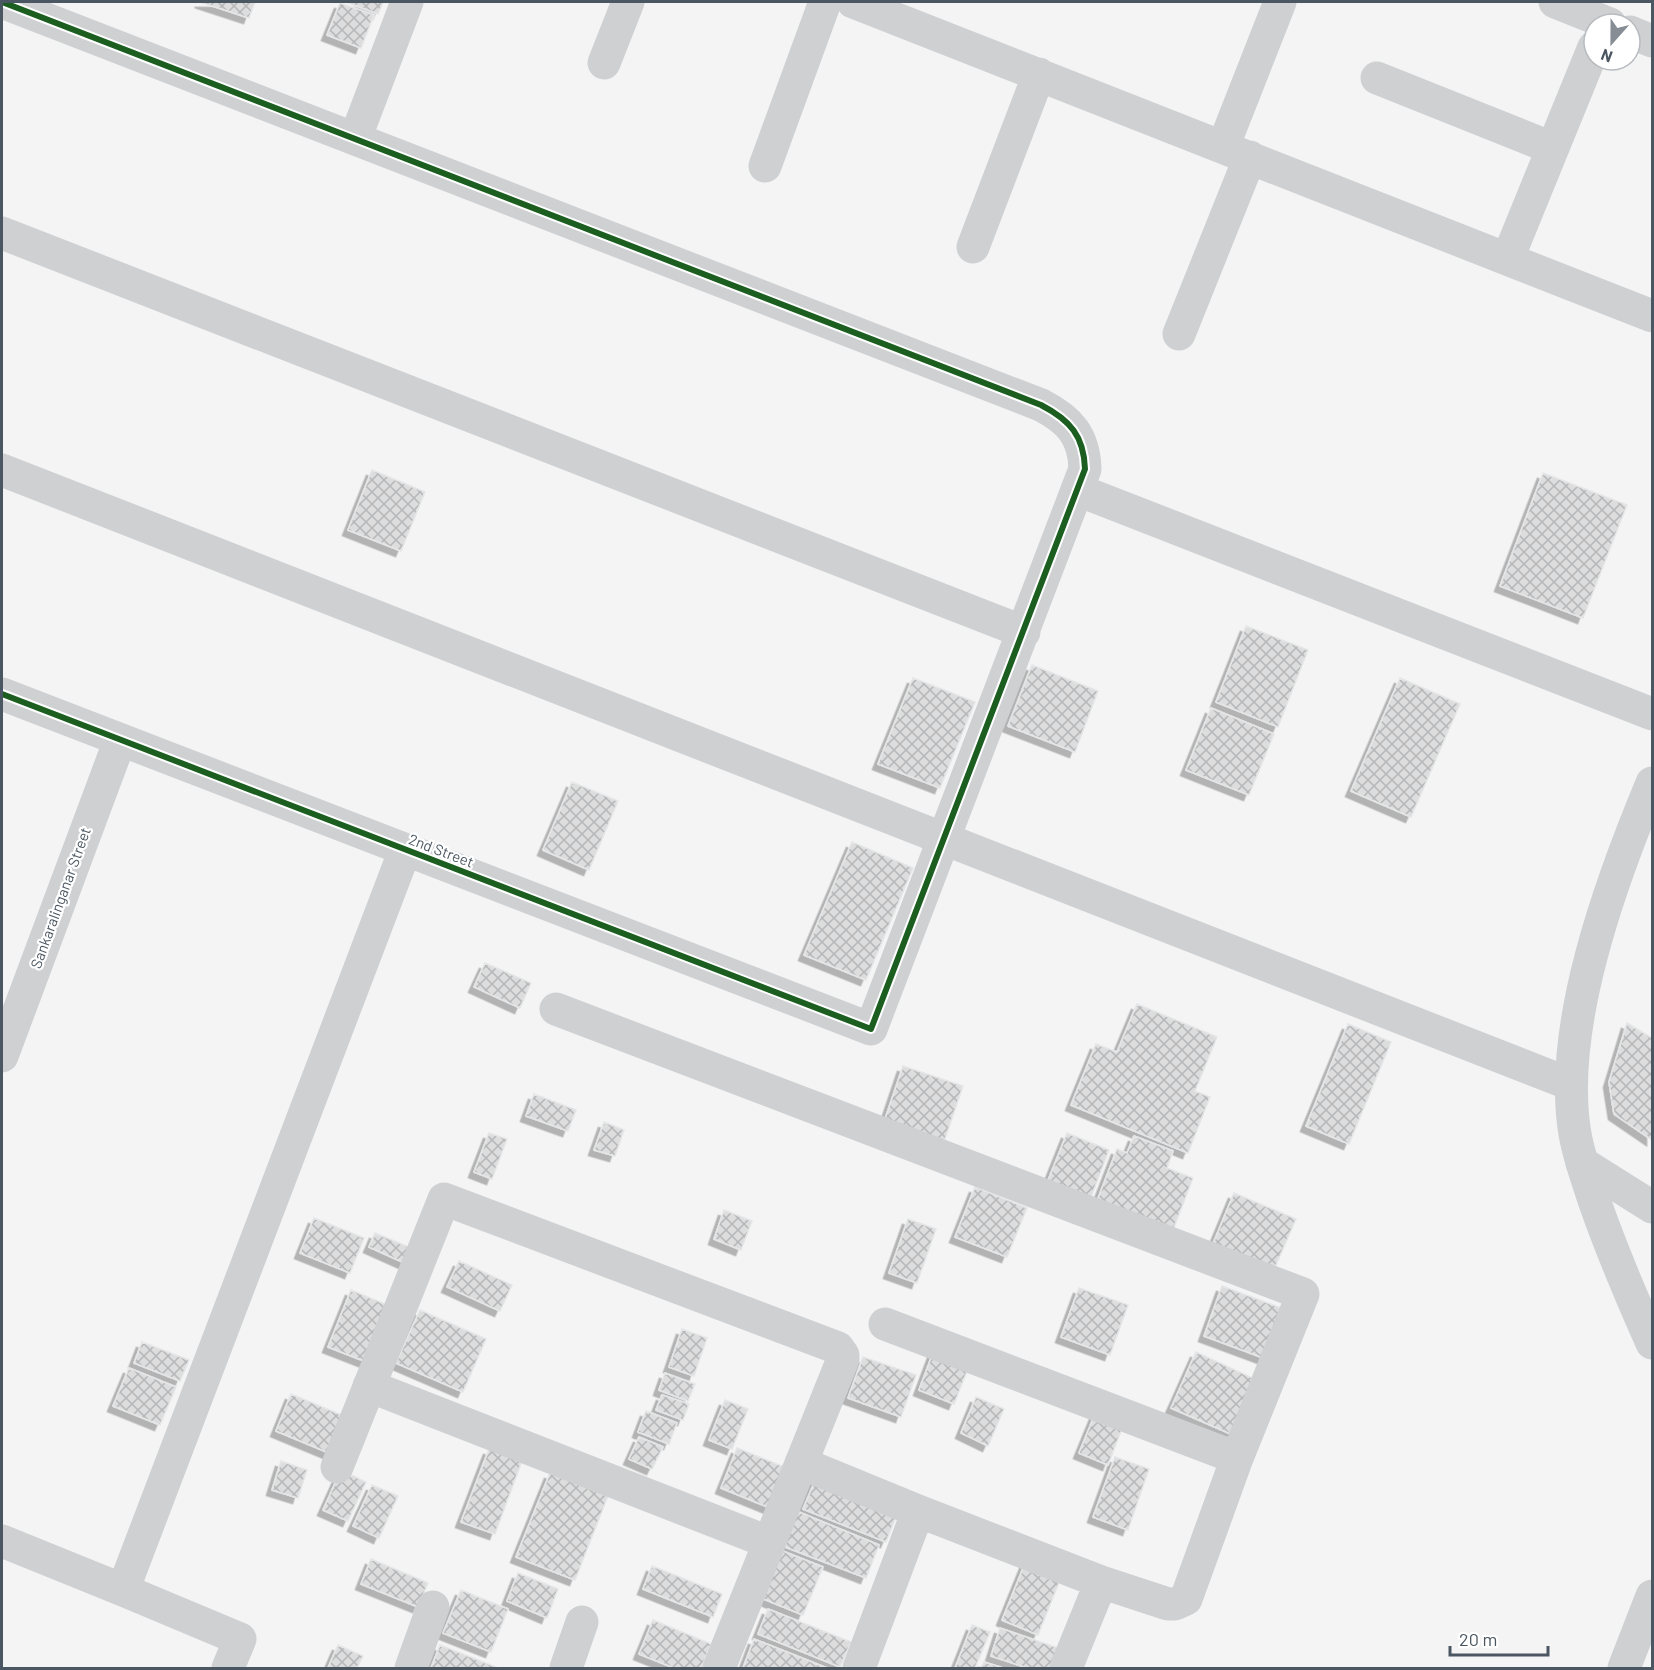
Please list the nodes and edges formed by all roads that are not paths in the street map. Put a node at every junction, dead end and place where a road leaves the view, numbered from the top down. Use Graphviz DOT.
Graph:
graph roads {
  1 [pos="407,2"];
  2 [pos="628,2"];
  3 [pos="825,2"];
  4 [pos="853,2"];
  5 [pos="1280,2"];
  6 [pos="1555,2"];
  7 [pos="3,4"];
  8 [pos="1582,14"];
  9 [pos="604,63"];
  10 [pos="1587,72"];
  11 [pos="1039,74"];
  12 [pos="1377,78"];
  13 [pos="355,139"];
  14 [pos="1552,148"];
  15 [pos="1236,152"];
  16 [pos="765,166"];
  17 [pos="2,233"];
  18 [pos="973,247"];
  19 [pos="1508,258"];
  20 [pos="1653,315"];
  21 [pos="1179,334"];
  22 [pos="2,470"];
  23 [pos="1078,490"];
  24 [pos="1024,632"];
  25 [pos="2,694"];
  26 [pos="1653,714"];
  27 [pos="120,740"];
  28 [pos="1653,783"];
  29 [pos="944,839"];
  30 [pos="405,850"];
  31 [pos="556,1009"];
  32 [pos="2,1056"];
  33 [pos="1570,1084"];
  34 [pos="1582,1163"];
  35 [pos="1653,1207"];
  36 [pos="885,1324"];
  37 [pos="1653,1343"];
  38 [pos="369,1386"];
  39 [pos="1237,1458"];
  40 [pos="801,1463"];
  41 [pos="337,1467"];
  42 [pos="918,1511"];
  43 [pos="2,1541"];
  44 [pos="768,1542"];
  45 [pos="1101,1582"];
  46 [pos="123,1590"];
  47 [pos="1652,1603"];
  48 [pos="434,1607"];
  49 [pos="582,1622"];
  50 [pos="228,1668"];
  51 [pos="411,1668"];
  52 [pos="566,1668"];
  53 [pos="719,1668"];
  54 [pos="859,1668"];
  55 [pos="1066,1668"];
  56 [pos="1624,1668"];
  1 -- 13 [label="street"];
  2 -- 9 [label="street"];
  3 -- 16 [label="street"];
  4 -- 11 [label="street"];
  5 -- 15 [label="street"];
  6 -- 8 [label="street"];
  7 -- 13 [label="street"];
  10 -- 14 [label="street"];
  11 -- 15 [label="street"];
  11 -- 18 [label="street"];
  12 -- 14 [label="street"];
  13 -- 23 [label="street"];
  14 -- 19 [label="street"];
  15 -- 19 [label="street"];
  15 -- 21 [label="street"];
  17 -- 24 [label="street"];
  19 -- 20 [label="street"];
  22 -- 29 [label="street"];
  23 -- 24 [label="street"];
  23 -- 26 [label="street"];
  24 -- 29 [label="street"];
  25 -- 27 [label="street, 2nd Street"];
  27 -- 30 [label="street, 2nd Street"];
  27 -- 32 [label="street, Sankaralinganar Street"];
  28 -- 33 [label="street"];
  29 -- 30 [label="street, 2nd Street"];
  29 -- 33 [label="street"];
  30 -- 46 [label="street"];
  31 -- 39 [label="street"];
  33 -- 34 [label="street"];
  34 -- 35 [label="street"];
  34 -- 37 [label="street"];
  36 -- 39 [label="street"];
  38 -- 40 [label="street"];
  38 -- 41 [label="street"];
  38 -- 44 [label="street"];
  39 -- 45 [label="street"];
  40 -- 42 [label="street"];
  40 -- 44 [label="street"];
  42 -- 45 [label="street"];
  42 -- 54 [label="street"];
  43 -- 46 [label="street"];
  44 -- 53 [label="street"];
  45 -- 55 [label="street"];
  46 -- 50 [label="street"];
  47 -- 56 [label="street"];
  48 -- 51 [label="street"];
  49 -- 52 [label="street"];
}
